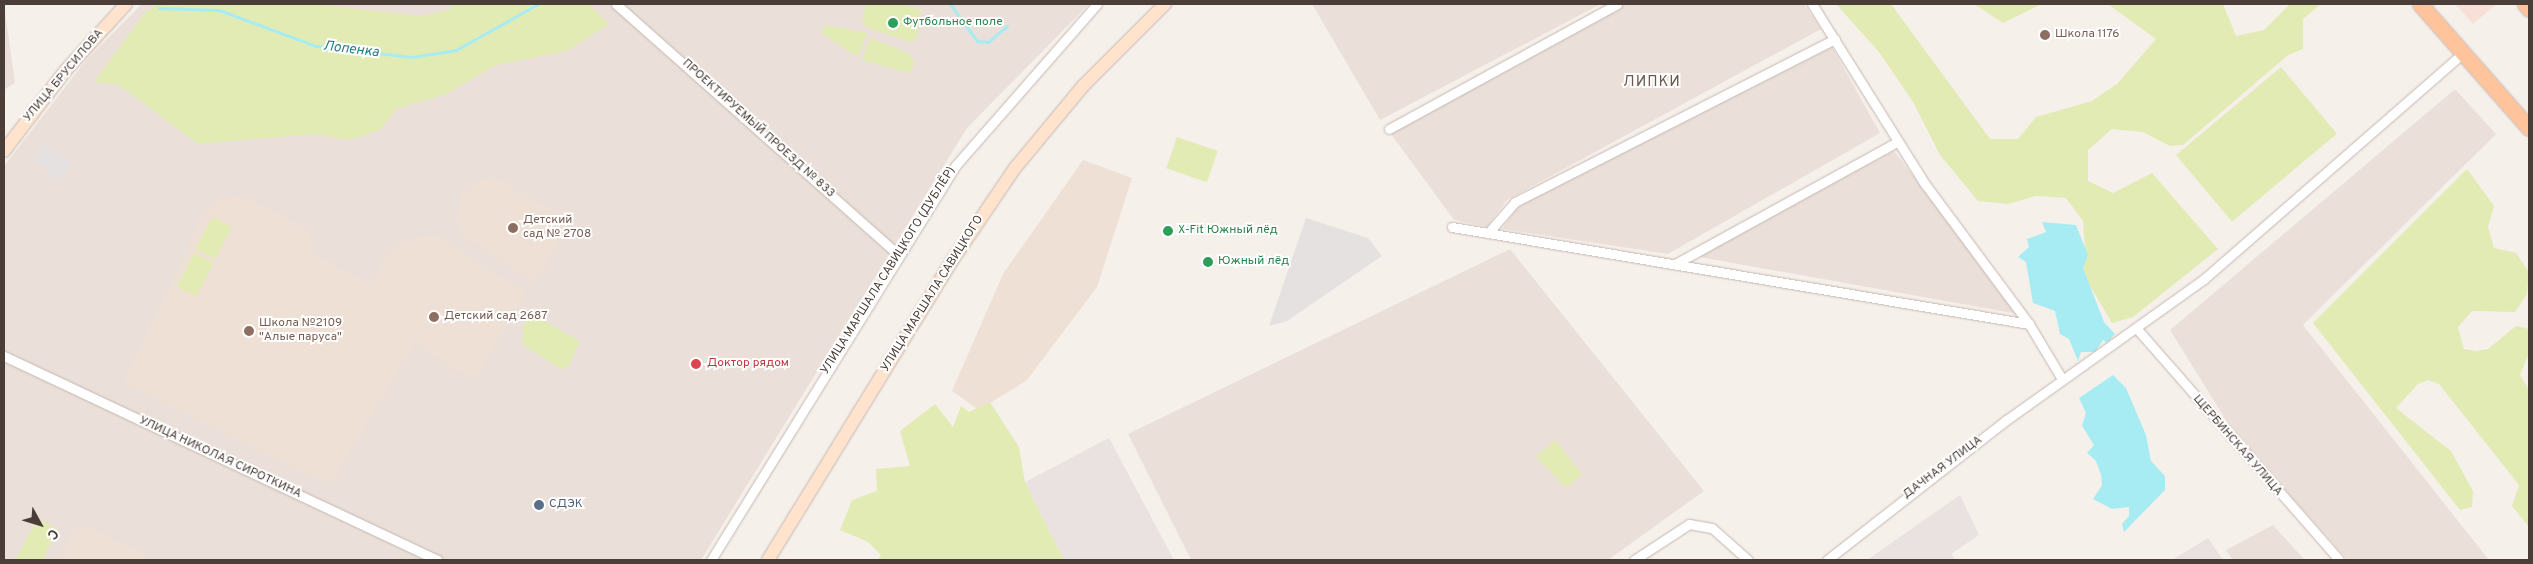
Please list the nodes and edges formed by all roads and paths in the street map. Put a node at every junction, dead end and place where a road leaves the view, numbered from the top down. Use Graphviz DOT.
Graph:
graph roads {
  1 [pos="126,4"];
  2 [pos="616,4"];
  3 [pos="1097,4"];
  4 [pos="1166,4"];
  5 [pos="1617,4"];
  6 [pos="1812,4"];
  7 [pos="2420,4"];
  8 [pos="2525,4"];
  9 [pos="2529,8"];
  10 [pos="1835,39"];
  11 [pos="2463,53"];
  12 [pos="2529,128"];
  13 [pos="1389,130"];
  14 [pos="1897,142"];
  15 [pos="4,151"];
  16 [pos="1452,227"];
  17 [pos="1488,233"];
  18 [pos="898,254"];
  19 [pos="1675,264"];
  20 [pos="2029,324"];
  21 [pos="2138,330"];
  22 [pos="4,356"];
  23 [pos="2062,379"];
  24 [pos="437,560"];
  25 [pos="711,560"];
  26 [pos="768,560"];
  27 [pos="1634,560"];
  28 [pos="1748,560"];
  29 [pos="1827,560"];
  30 [pos="2339,560"];
  1 -- 15 [label="street, УЛИЦА БРУСИЛОВА"];
  2 -- 18 [label="street, ПРОЕКТИРУЕМЫЙ ПРОЕЗД № 833"];
  3 -- 18 [label="street, УЛИЦА МАРШАЛА САВИЦКОГО (ДУБЛЁР)"];
  4 -- 26 [label="street, УЛИЦА МАРШАЛА САВИЦКОГО"];
  5 -- 13 [label="street"];
  6 -- 10 [label="street"];
  7 -- 11 [label="main road"];
  8 -- 9 [label="main road"];
  10 -- 14 [label="street"];
  10 -- 17 [label="street"];
  11 -- 12 [label="main road"];
  11 -- 21 [label="street, ДАЧНАЯ УЛИЦА"];
  14 -- 19 [label="street"];
  14 -- 20 [label="street"];
  16 -- 17 [label="street"];
  17 -- 19 [label="street"];
  18 -- 25 [label="street, УЛИЦА МАРШАЛА САВИЦКОГО (ДУБЛЁР)"];
  19 -- 20 [label="street"];
  20 -- 23 [label="street"];
  21 -- 23 [label="street, ДАЧНАЯ УЛИЦА"];
  21 -- 30 [label="street, ЩЕРБИНСКАЯ УЛИЦА"];
  22 -- 24 [label="street, УЛИЦА НИКОЛАЯ СИРОТКИНА"];
  23 -- 29 [label="street, ДАЧНАЯ УЛИЦА"];
  27 -- 28 [label="street"];
}
